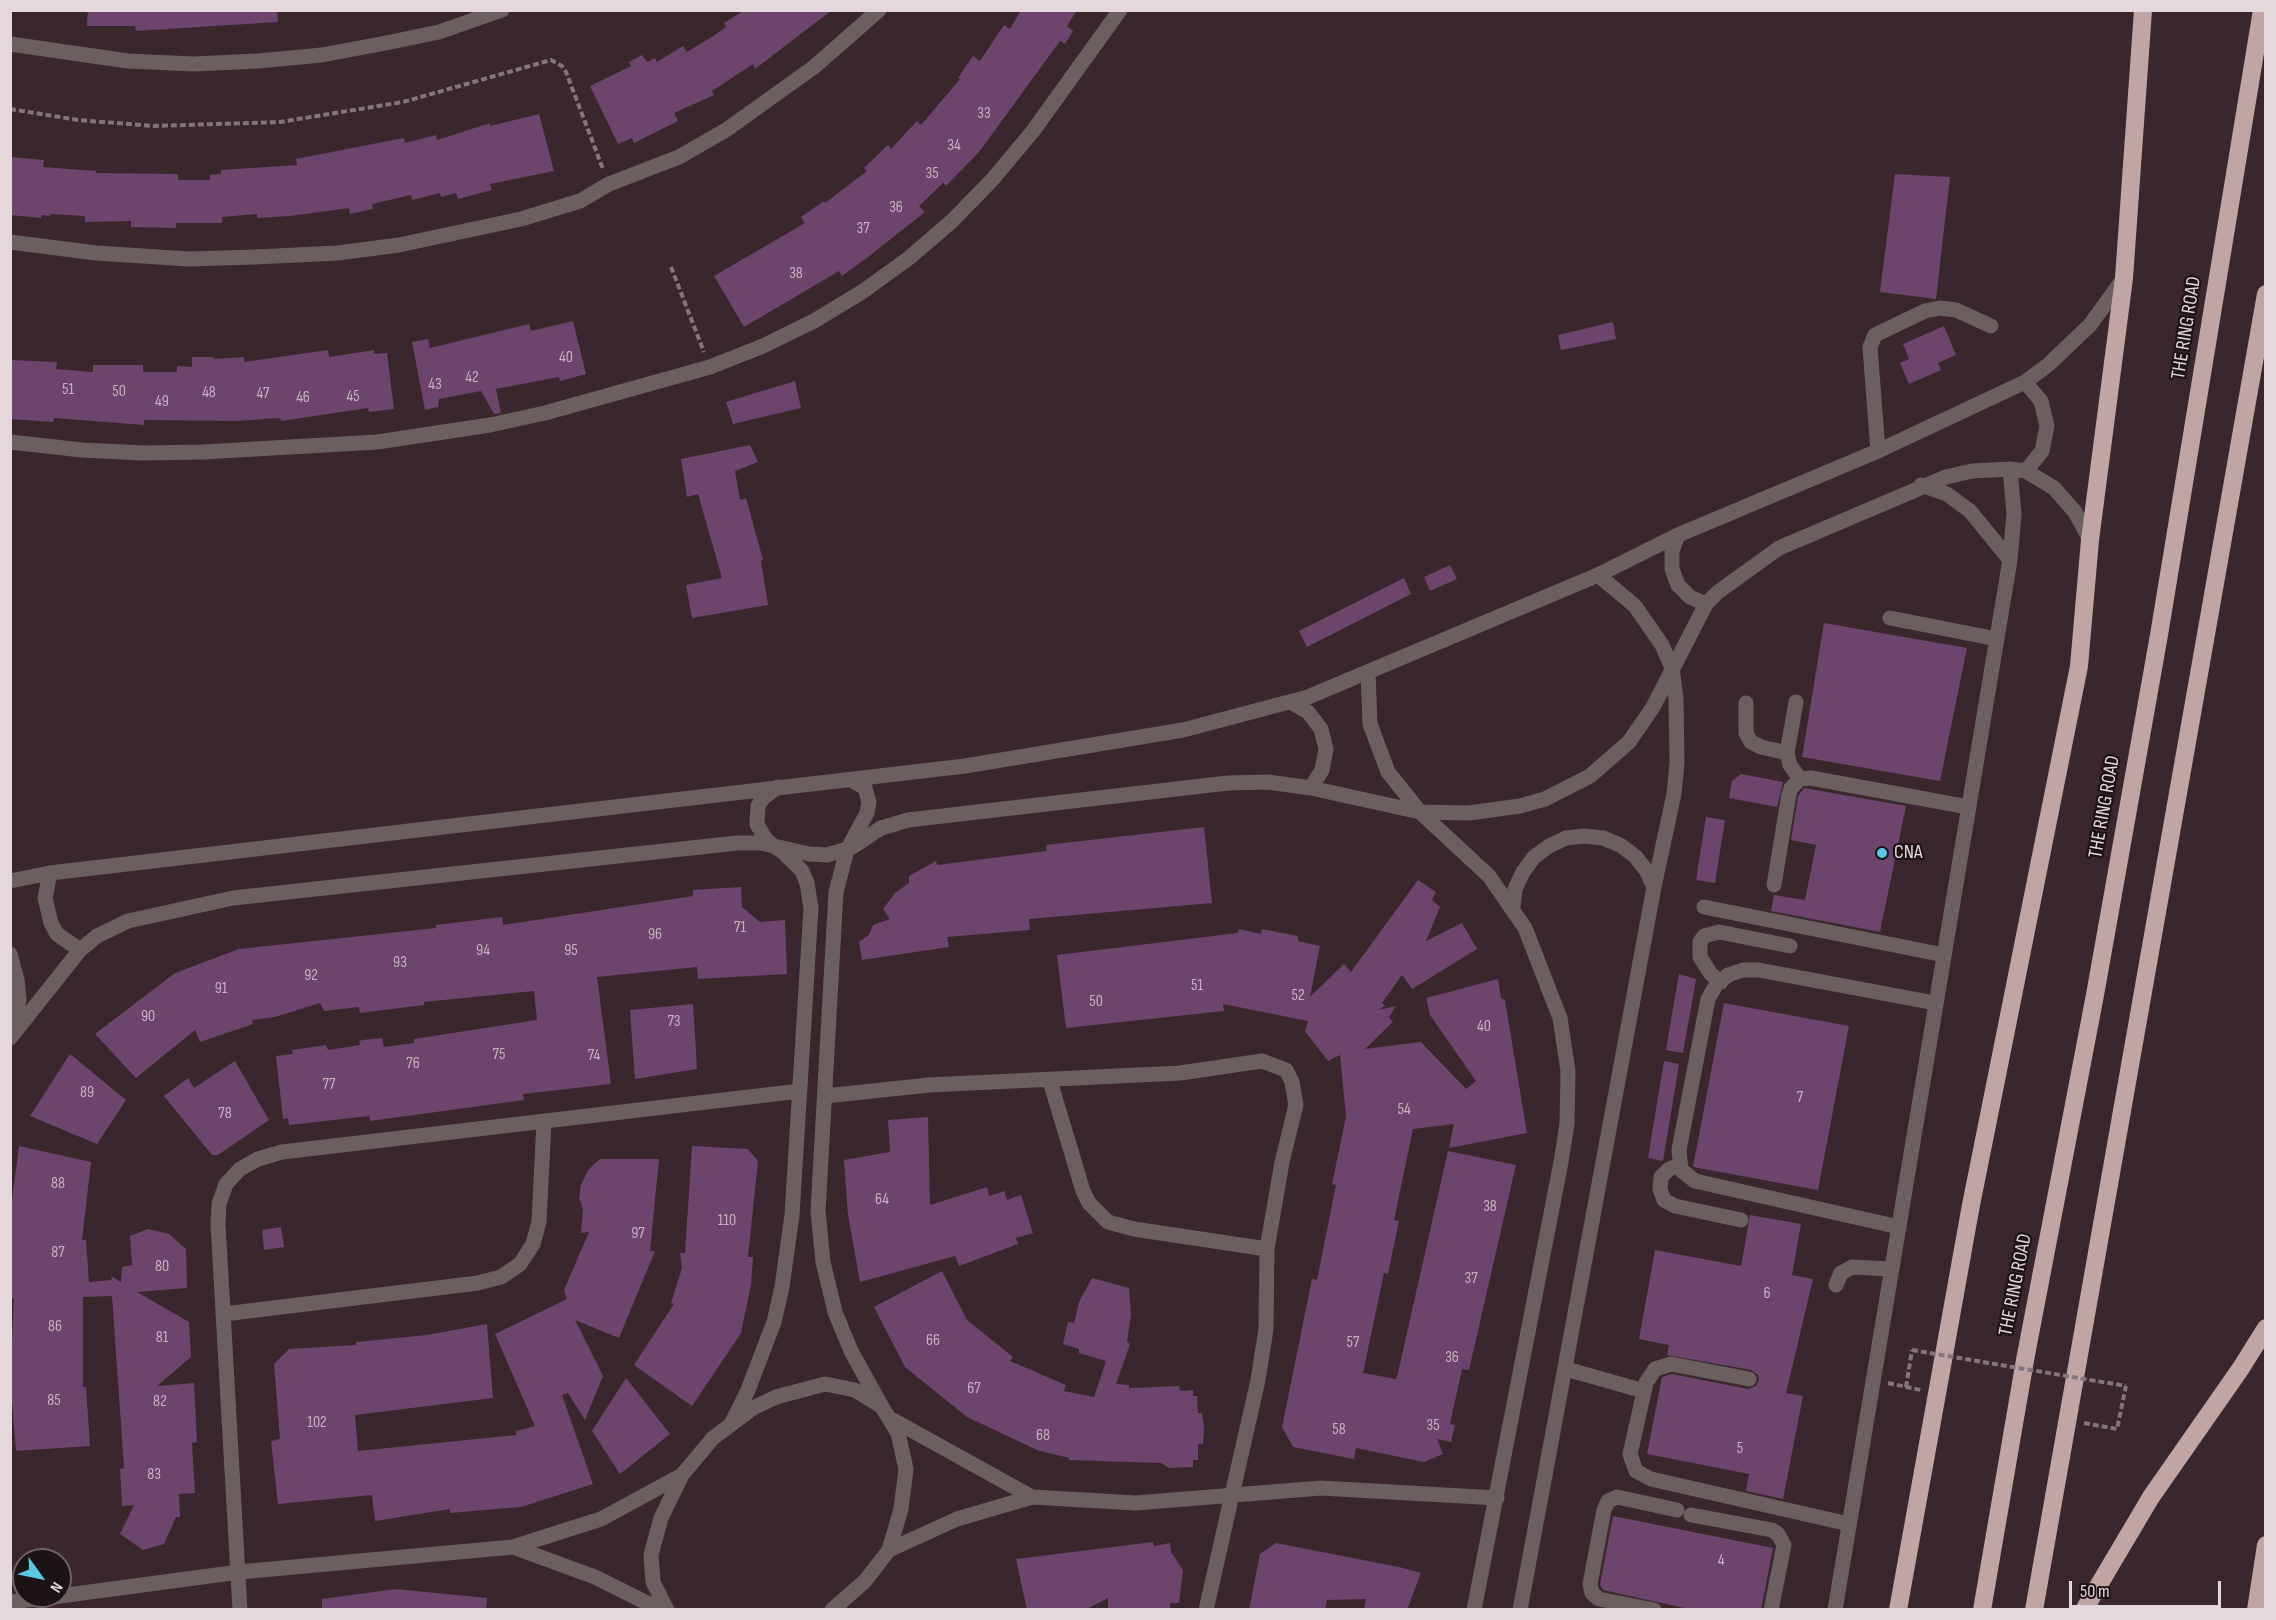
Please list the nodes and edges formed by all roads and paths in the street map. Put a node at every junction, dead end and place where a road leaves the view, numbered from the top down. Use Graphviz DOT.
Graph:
graph roads {
  1 [pos="502,10"];
  2 [pos="879,10"];
  3 [pos="1120,10"];
  4 [pos="2143,10"];
  5 [pos="2262,10"];
  6 [pos="10,44"];
  7 [pos="10,109"];
  8 [pos="609,184"];
  9 [pos="10,242"];
  10 [pos="671,267"];
  11 [pos="2124,278"];
  12 [pos="2265,294"];
  13 [pos="1991,326"];
  14 [pos="710,367"];
  15 [pos="2025,382"];
  16 [pos="10,442"];
  17 [pos="1878,451"];
  18 [pos="2010,469"];
  19 [pos="2026,471"];
  20 [pos="1922,485"];
  21 [pos="1678,535"];
  22 [pos="2090,540"];
  23 [pos="2010,560"];
  24 [pos="1598,575"];
  25 [pos="1706,604"];
  26 [pos="1890,618"];
  27 [pos="1997,639"];
  28 [pos="1672,668"];
  29 [pos="1368,673"];
  30 [pos="1290,702"];
  31 [pos="1796,702"];
  32 [pos="1746,703"];
  33 [pos="1787,753"];
  34 [pos="1800,779"];
  35 [pos="853,781"];
  36 [pos="778,788"];
  37 [pos="1311,788"];
  38 [pos="1968,807"];
  39 [pos="1420,812"];
  40 [pos="773,846"];
  41 [pos="847,850"];
  42 [pos="50,873"];
  43 [pos="10,881"];
  44 [pos="1774,885"];
  45 [pos="1654,887"];
  46 [pos="1513,907"];
  47 [pos="1704,907"];
  48 [pos="1790,946"];
  49 [pos="80,950"];
  50 [pos="10,954"];
  51 [pos="1944,955"];
  52 [pos="1721,982"];
  53 [pos="1935,1003"];
  54 [pos="11,1039"];
  55 [pos="1050,1081"];
  56 [pos="800,1091"];
  57 [pos="825,1096"];
  58 [pos="544,1121"];
  59 [pos="1680,1165"];
  60 [pos="1741,1220"];
  61 [pos="1899,1227"];
  62 [pos="1267,1250"];
  63 [pos="1891,1269"];
  64 [pos="1836,1285"];
  65 [pos="224,1314"];
  66 [pos="2265,1328"];
  67 [pos="1566,1369"];
  68 [pos="1749,1379"];
  69 [pos="1875,1380"];
  70 [pos="1906,1387"];
  71 [pos="1644,1391"];
  72 [pos="1937,1393"];
  73 [pos="886,1413"];
  74 [pos="2068,1420"];
  75 [pos="732,1422"];
  76 [pos="682,1475"];
  77 [pos="1230,1495"];
  78 [pos="1032,1497"];
  79 [pos="1497,1498"];
  80 [pos="1849,1524"];
  81 [pos="2265,1545"];
  82 [pos="513,1547"];
  83 [pos="889,1550"];
  84 [pos="239,1572"];
  85 [pos="72,1594"];
  86 [pos="240,1610"];
  87 [pos="661,1610"];
  88 [pos="667,1610"];
  89 [pos="832,1610"];
  90 [pos="1206,1610"];
  91 [pos="1474,1610"];
  92 [pos="1520,1610"];
  93 [pos="1654,1610"];
  94 [pos="1771,1610"];
  95 [pos="1835,1610"];
  96 [pos="1898,1610"];
  97 [pos="1982,1610"];
  98 [pos="2034,1610"];
  99 [pos="2084,1610"];
  100 [pos="2256,1610"];
  1 -- 6 [label="street"];
  2 -- 8 [label="street"];
  3 -- 14 [label="street"];
  4 -- 11 [label="highway"];
  5 -- 97 [label="highway, THE RING ROAD"];
  7 -- 8 [label="path"];
  8 -- 9 [label="street"];
  10 -- 14 [label="path"];
  11 -- 15 [label="street"];
  11 -- 22 [label="highway"];
  12 -- 74 [label="highway"];
  13 -- 17 [label="street"];
  14 -- 16 [label="street"];
  15 -- 17 [label="street"];
  15 -- 19 [label="street"];
  17 -- 21 [label="street"];
  18 -- 19 [label="street"];
  18 -- 20 [label="street"];
  18 -- 23 [label="street"];
  19 -- 22 [label="street"];
  20 -- 23 [label="street"];
  20 -- 25 [label="street"];
  21 -- 24 [label="street"];
  21 -- 25 [label="street"];
  22 -- 72 [label="highway"];
  23 -- 27 [label="street"];
  24 -- 28 [label="street"];
  24 -- 29 [label="street"];
  25 -- 28 [label="street"];
  26 -- 27 [label="street"];
  27 -- 38 [label="street"];
  28 -- 39 [label="street"];
  28 -- 45 [label="street"];
  29 -- 30 [label="street"];
  29 -- 39 [label="street"];
  30 -- 35 [label="street"];
  30 -- 37 [label="street"];
  31 -- 33 [label="street"];
  32 -- 33 [label="street"];
  33 -- 34 [label="street"];
  34 -- 38 [label="street"];
  34 -- 44 [label="street"];
  35 -- 36 [label="street"];
  35 -- 41 [label="street"];
  36 -- 40 [label="street"];
  36 -- 42 [label="street"];
  37 -- 39 [label="street"];
  37 -- 41 [label="street"];
  38 -- 51 [label="street"];
  39 -- 46 [label="street"];
  40 -- 41 [label="street"];
  40 -- 49 [label="street"];
  40 -- 56 [label="street"];
  41 -- 57 [label="street"];
  42 -- 43 [label="street"];
  42 -- 49 [label="street"];
  45 -- 46 [label="street"];
  45 -- 67 [label="street"];
  46 -- 79 [label="street"];
  47 -- 51 [label="street"];
  48 -- 52 [label="street"];
  49 -- 54 [label="street"];
  50 -- 54 [label="street"];
  51 -- 53 [label="street"];
  52 -- 53 [label="street"];
  52 -- 59 [label="street"];
  53 -- 61 [label="street"];
  55 -- 57 [label="street"];
  55 -- 62 [label="street"];
  55 -- 62 [label="street"];
  56 -- 58 [label="street"];
  56 -- 75 [label="street"];
  57 -- 73 [label="street"];
  58 -- 65 [label="street"];
  58 -- 65 [label="street"];
  59 -- 60 [label="street"];
  59 -- 61 [label="street"];
  61 -- 63 [label="street"];
  62 -- 77 [label="street"];
  63 -- 64 [label="street"];
  63 -- 69 [label="street"];
  65 -- 84 [label="street"];
  66 -- 99 [label="highway"];
  67 -- 71 [label="street"];
  67 -- 92 [label="street"];
  68 -- 71 [label="street"];
  69 -- 70 [label="path"];
  69 -- 80 [label="street"];
  70 -- 72 [label="path"];
  70 -- 74 [label="path, bridge"];
  71 -- 80 [label="street"];
  72 -- 96 [label="highway"];
  73 -- 75 [label="street"];
  73 -- 78 [label="street"];
  73 -- 83 [label="street"];
  74 -- 98 [label="highway"];
  75 -- 76 [label="street"];
  76 -- 82 [label="street"];
  76 -- 88 [label="street"];
  77 -- 78 [label="street"];
  77 -- 79 [label="street"];
  77 -- 90 [label="street"];
  78 -- 83 [label="street"];
  79 -- 91 [label="street"];
  80 -- 95 [label="street"];
  81 -- 100 [label="highway"];
  82 -- 84 [label="street"];
  82 -- 87 [label="street"];
  83 -- 89 [label="street"];
  84 -- 85 [label="street"];
  84 -- 86 [label="street"];
  93 -- 94 [label="street"];
}
